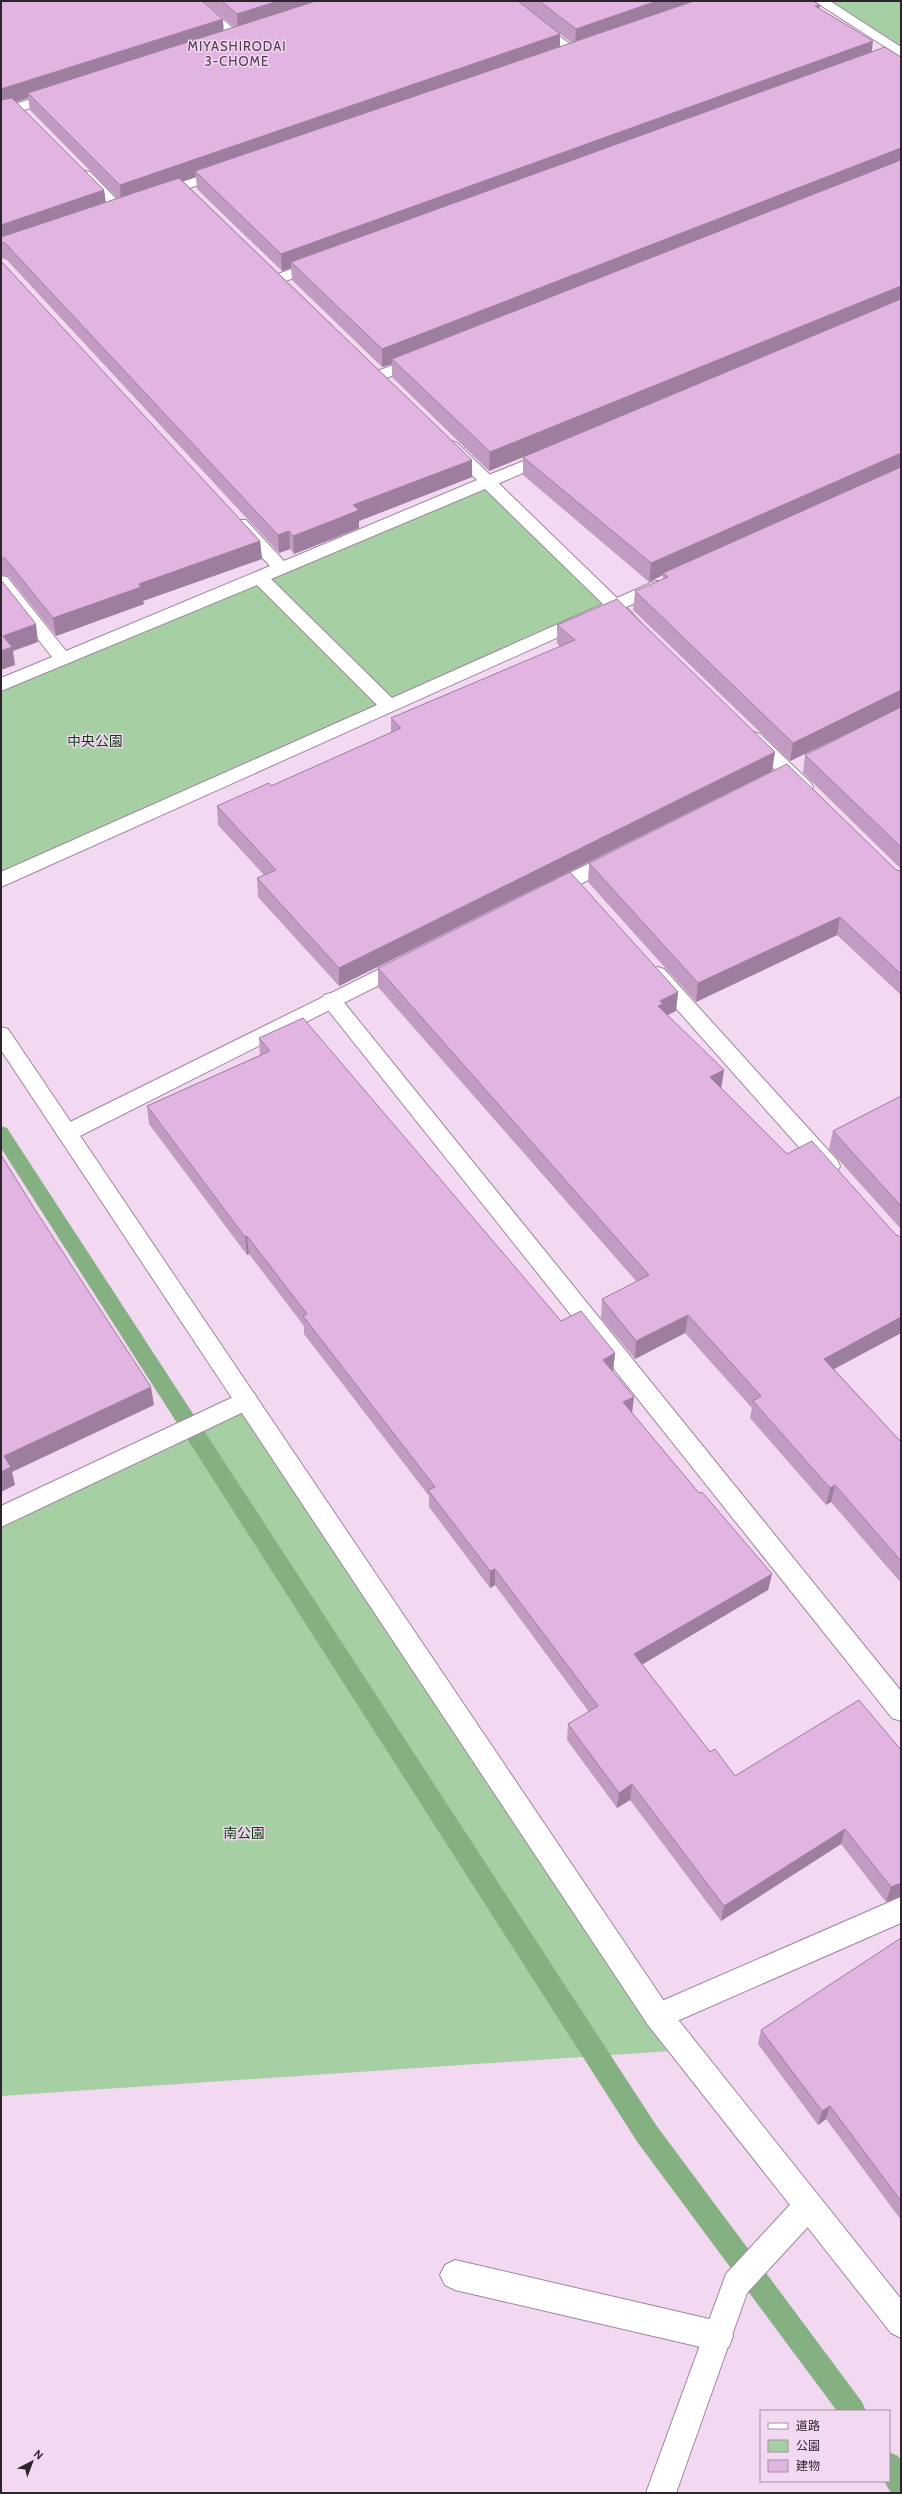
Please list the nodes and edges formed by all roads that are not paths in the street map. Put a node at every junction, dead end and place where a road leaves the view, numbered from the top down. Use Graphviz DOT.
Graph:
graph roads {
  1 [pos="194,1"];
  2 [pos="506,1"];
  3 [pos="821,1"];
  4 [pos="251,32"];
  5 [pos="236,37"];
  6 [pos="221,42"];
  7 [pos="588,47"];
  8 [pos="573,52"];
  9 [pos="900,53"];
  10 [pos="558,57"];
  11 [pos="884,57"];
  12 [pos="70,91"];
  13 [pos="18,108"];
  14 [pos="1,113"];
  15 [pos="29,119"];
  16 [pos="73,164"];
  17 [pos="235,168"];
  18 [pos="147,198"];
  19 [pos="132,204"];
  20 [pos="118,209"];
  21 [pos="103,214"];
  22 [pos="330,259"];
  23 [pos="278,278"];
  24 [pos="437,353"];
  25 [pos="378,376"];
  26 [pos="441,437"];
  27 [pos="567,448"];
  28 [pos="487,482"];
  29 [pos="227,510"];
  30 [pos="281,568"];
  31 [pos="259,576"];
  32 [pos="679,577"];
  33 [pos="1,581"];
  34 [pos="615,606"];
  35 [pos="644,633"];
  36 [pos="63,659"];
  37 [pos="1,685"];
  38 [pos="389,706"];
  39 [pos="742,727"];
  40 [pos="795,768"];
  41 [pos="767,782"];
  42 [pos="816,799"];
  43 [pos="635,848"];
  44 [pos="572,879"];
  45 [pos="1,880"];
  46 [pos="536,897"];
  47 [pos="588,897"];
  48 [pos="423,954"];
  49 [pos="646,962"];
  50 [pos="331,1000"];
  51 [pos="1,1034"];
  52 [pos="67,1133"];
  53 [pos="843,1181"];
  54 [pos="246,1400"];
  55 [pos="1,1517"];
  56 [pos="901,1710"];
  57 [pos="901,1910"];
  58 [pos="658,2016"];
  59 [pos="808,2206"];
  60 [pos="455,2275"];
  61 [pos="901,2322"];
  62 [pos="718,2336"];
  63 [pos="661,2493"];
  1 -- 5 [label="street"];
  2 -- 8 [label="street"];
  3 -- 9 [label="street"];
  4 -- 5 [label="street"];
  5 -- 6 [label="street"];
  7 -- 8 [label="street"];
  8 -- 10 [label="street"];
  9 -- 11 [label="street"];
  12 -- 13 [label="street"];
  13 -- 14 [label="street"];
  13 -- 15 [label="street"];
  16 -- 20 [label="street"];
  17 -- 18 [label="street"];
  19 -- 20 [label="street"];
  20 -- 21 [label="street"];
  22 -- 23 [label="street"];
  24 -- 25 [label="street"];
  26 -- 28 [label="street"];
  27 -- 28 [label="street"];
  28 -- 30 [label="street"];
  28 -- 34 [label="street"];
  29 -- 30 [label="street"];
  30 -- 31 [label="street"];
  31 -- 36 [label="street"];
  31 -- 38 [label="street"];
  32 -- 34 [label="street"];
  33 -- 36 [label="street"];
  34 -- 35 [label="street"];
  34 -- 38 [label="street"];
  36 -- 37 [label="street"];
  38 -- 45 [label="street"];
  39 -- 40 [label="street"];
  40 -- 41 [label="street"];
  40 -- 42 [label="street"];
  43 -- 44 [label="street"];
  44 -- 46 [label="street"];
  44 -- 47 [label="street"];
  48 -- 50 [label="street"];
  49 -- 53 [label="street"];
  50 -- 52 [label="street"];
  50 -- 56 [label="street"];
  51 -- 52 [label="street"];
  52 -- 54 [label="street"];
  54 -- 55 [label="street"];
  54 -- 58 [label="street"];
  57 -- 58 [label="street"];
  58 -- 59 [label="street"];
  59 -- 61 [label="street"];
  59 -- 62 [label="street"];
  60 -- 62 [label="street"];
  62 -- 63 [label="street"];
}
